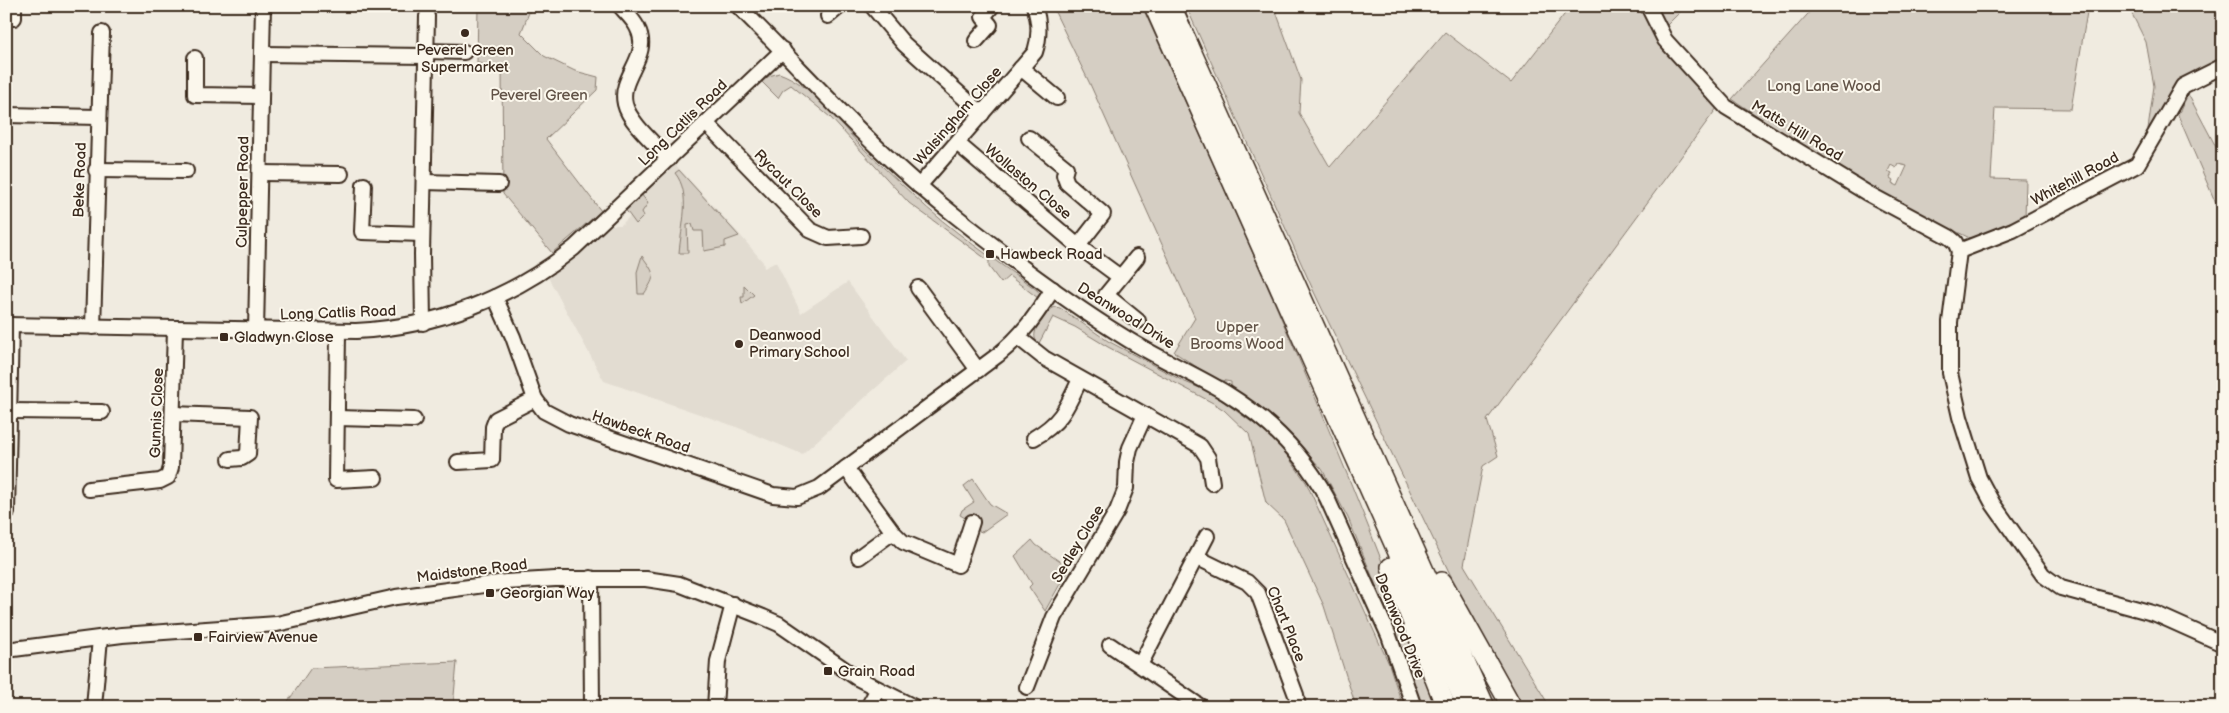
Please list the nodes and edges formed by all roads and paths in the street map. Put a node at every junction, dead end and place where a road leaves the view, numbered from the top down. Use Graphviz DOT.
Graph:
graph roads {
  1 [pos="14,6"];
  2 [pos="263,6"];
  3 [pos="620,6"];
  4 [pos="738,6"];
  5 [pos="840,6"];
  6 [pos="872,6"];
  7 [pos="992,6"];
  8 [pos="1034,6"];
  9 [pos="1154,6"];
  10 [pos="1172,6"];
  11 [pos="1648,6"];
  12 [pos="427,16"];
  13 [pos="828,16"];
  14 [pos="6,18"];
  15 [pos="102,33"];
  16 [pos="976,41"];
  17 [pos="783,50"];
  18 [pos="464,52"];
  19 [pos="262,54"];
  20 [pos="426,54"];
  21 [pos="195,58"];
  22 [pos="2223,66"];
  23 [pos="1021,68"];
  24 [pos="261,96"];
  25 [pos="1057,98"];
  26 [pos="6,114"];
  27 [pos="982,114"];
  28 [pos="98,117"];
  29 [pos="706,123"];
  30 [pos="1029,138"];
  31 [pos="957,143"];
  32 [pos="668,159"];
  33 [pos="96,170"];
  34 [pos="186,171"];
  35 [pos="260,173"];
  36 [pos="341,174"];
  37 [pos="424,182"];
  38 [pos="499,184"];
  39 [pos="364,185"];
  40 [pos="920,186"];
  41 [pos="422,234"];
  42 [pos="861,236"];
  43 [pos="1078,246"];
  44 [pos="1959,251"];
  45 [pos="1137,257"];
  46 [pos="1120,277"];
  47 [pos="918,288"];
  48 [pos="1054,289"];
  49 [pos="495,297"];
  50 [pos="1138,321"];
  51 [pos="423,323"];
  52 [pos="8,325"];
  53 [pos="93,327"];
  54 [pos="175,329"];
  55 [pos="256,331"];
  56 [pos="338,332"];
  57 [pos="1018,338"];
  58 [pos="978,370"];
  59 [pos="1080,379"];
  60 [pos="535,399"];
  61 [pos="9,411"];
  62 [pos="102,412"];
  63 [pos="173,414"];
  64 [pos="1145,415"];
  65 [pos="337,418"];
  66 [pos="414,420"];
  67 [pos="1034,438"];
  68 [pos="230,459"];
  69 [pos="458,462"];
  70 [pos="1359,464"];
  71 [pos="846,468"];
  72 [pos="7,477"];
  73 [pos="375,478"];
  74 [pos="1212,483"];
  75 [pos="89,489"];
  76 [pos="1389,493"];
  77 [pos="7,512"];
  78 [pos="972,522"];
  79 [pos="893,532"];
  80 [pos="1207,536"];
  81 [pos="1196,557"];
  82 [pos="859,558"];
  83 [pos="591,578"];
  84 [pos="733,604"];
  85 [pos="100,638"];
  86 [pos="2223,644"];
  87 [pos="1110,645"];
  88 [pos="6,650"];
  89 [pos="1140,665"];
  90 [pos="1028,687"];
  91 [pos="878,689"];
  92 [pos="94,707"];
  93 [pos="592,707"];
  94 [pos="715,707"];
  95 [pos="868,707"];
  96 [pos="914,707"];
  97 [pos="1201,707"];
  98 [pos="1298,707"];
  99 [pos="1414,707"];
  100 [pos="1446,707"];
  101 [pos="1467,707"];
  102 [pos="1485,707"];
  103 [pos="1512,707"];
  1 -- 14 [label="street"];
  2 -- 19 [label="street, Culpepper Road"];
  3 -- 32 [label="street"];
  4 -- 17 [label="street, Deanwood Drive"];
  5 -- 13 [label="street"];
  6 -- 27 [label="street"];
  7 -- 16 [label="street"];
  8 -- 23 [label="street, Walsingham Close"];
  9 -- 70 [label="highway"];
  10 -- 76 [label="highway"];
  11 -- 44 [label="street, Matts Hill Road"];
  12 -- 20 [label="street"];
  15 -- 28 [label="street, Beke Road"];
  17 -- 29 [label="street, Long Catlis Road"];
  17 -- 40 [label="street, Deanwood Drive"];
  18 -- 20 [label="street"];
  19 -- 20 [label="street"];
  19 -- 24 [label="street, Culpepper Road"];
  20 -- 37 [label="street"];
  21 -- 24 [label="street"];
  22 -- 44 [label="street, Whitehill Road"];
  23 -- 25 [label="street, Walsingham Close"];
  23 -- 27 [label="street, Walsingham Close"];
  24 -- 35 [label="street, Culpepper Road"];
  26 -- 28 [label="street"];
  27 -- 31 [label="street, Walsingham Close"];
  28 -- 33 [label="street, Beke Road"];
  29 -- 32 [label="street, Long Catlis Road"];
  29 -- 42 [label="street, Rycaut Close"];
  30 -- 43 [label="street, Wollaston Close"];
  31 -- 40 [label="street, Walsingham Close"];
  31 -- 43 [label="street, Wollaston Close"];
  32 -- 49 [label="street, Long Catlis Road"];
  33 -- 34 [label="street"];
  33 -- 53 [label="street, Beke Road"];
  35 -- 36 [label="street"];
  35 -- 55 [label="street, Culpepper Road"];
  37 -- 38 [label="street"];
  37 -- 41 [label="street"];
  39 -- 41 [label="street"];
  40 -- 48 [label="street, Deanwood Drive"];
  41 -- 51 [label="street"];
  43 -- 46 [label="street, Wollaston Close"];
  44 -- 86 [label="street"];
  45 -- 46 [label="street"];
  46 -- 50 [label="street"];
  47 -- 58 [label="street"];
  48 -- 57 [label="street, Hawbeck Road"];
  48 -- 99 [label="street, Deanwood Drive"];
  49 -- 51 [label="street, Long Catlis Road"];
  49 -- 60 [label="street, Hawbeck Road"];
  51 -- 56 [label="street, Long Catlis Road"];
  52 -- 53 [label="street, Long Catlis Road"];
  52 -- 61 [label="street"];
  53 -- 54 [label="street, Long Catlis Road"];
  54 -- 55 [label="street, Long Catlis Road"];
  54 -- 63 [label="street, Gunnis Close"];
  55 -- 56 [label="street, Long Catlis Road"];
  56 -- 65 [label="street"];
  57 -- 58 [label="street, Hawbeck Road"];
  57 -- 59 [label="street"];
  58 -- 71 [label="street, Hawbeck Road"];
  59 -- 64 [label="street"];
  59 -- 67 [label="street"];
  60 -- 69 [label="street"];
  60 -- 71 [label="street, Hawbeck Road"];
  61 -- 62 [label="street"];
  61 -- 72 [label="street"];
  63 -- 68 [label="street"];
  63 -- 75 [label="street, Gunnis Close"];
  64 -- 74 [label="street"];
  64 -- 90 [label="street, Sedley Close"];
  65 -- 66 [label="street"];
  65 -- 73 [label="street"];
  70 -- 100 [label="highway"];
  70 -- 101 [label="highway"];
  71 -- 79 [label="street"];
  72 -- 77 [label="street"];
  76 -- 102 [label="highway"];
  76 -- 103 [label="highway"];
  78 -- 79 [label="street"];
  79 -- 82 [label="street"];
  80 -- 81 [label="street"];
  81 -- 89 [label="street"];
  81 -- 98 [label="street, Chart Place"];
  83 -- 84 [label="street, Maidstone Road"];
  83 -- 85 [label="street, Maidstone Road"];
  83 -- 93 [label="street"];
  84 -- 91 [label="street, Maidstone Road"];
  84 -- 94 [label="street"];
  85 -- 88 [label="street, Maidstone Road"];
  85 -- 92 [label="street"];
  87 -- 89 [label="street"];
  89 -- 97 [label="street"];
  91 -- 95 [label="street"];
  91 -- 96 [label="street, Maidstone Road"];
}
